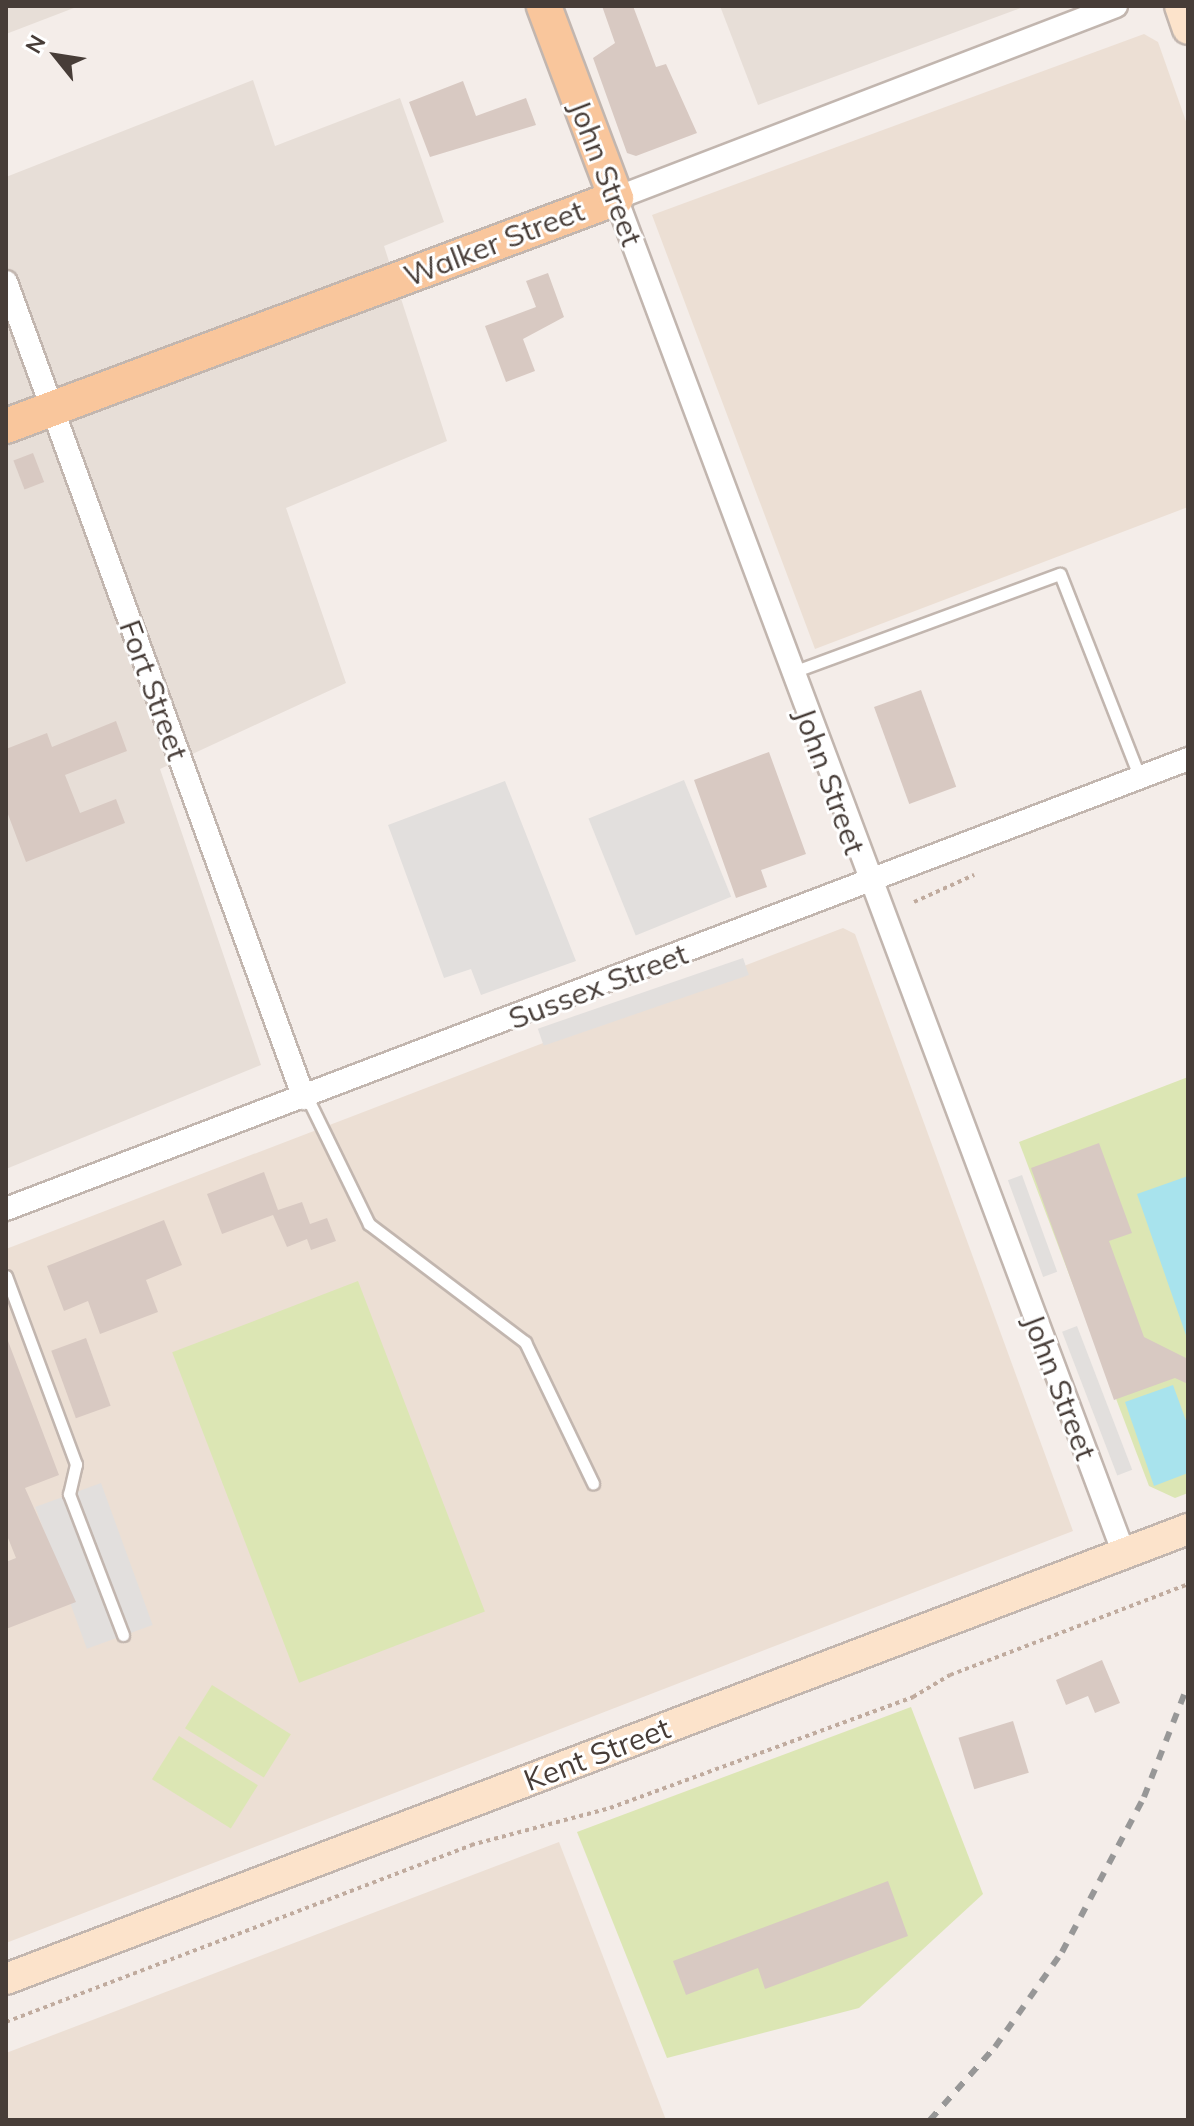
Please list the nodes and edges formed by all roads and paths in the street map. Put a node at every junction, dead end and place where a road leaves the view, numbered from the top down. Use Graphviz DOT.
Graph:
graph roads {
  1 [pos="544,6"];
  2 [pos="1116,6"];
  3 [pos="1180,6"];
  4 [pos="1188,29"];
  5 [pos="616,198"];
  6 [pos="6,282"];
  7 [pos="51,409"];
  8 [pos="6,426"];
  9 [pos="791,673"];
  10 [pos="1188,759"];
  11 [pos="1140,778"];
  12 [pos="974,875"];
  13 [pos="867,883"];
  14 [pos="914,902"];
  15 [pos="306,1098"];
  16 [pos="6,1209"];
  17 [pos="6,1276"];
  18 [pos="593,1483"];
  19 [pos="1188,1529"];
  20 [pos="1124,1554"];
  21 [pos="1188,1584"];
  22 [pos="123,1635"];
  23 [pos="6,1979"];
  24 [pos="6,2022"];
  1 -- 5 [label="main road, John Street"];
  2 -- 5 [label="street, Walker Street"];
  3 -- 4 [label="main road"];
  5 -- 7 [label="main road, Walker Street"];
  5 -- 9 [label="street, John Street"];
  6 -- 7 [label="street, Fort Street"];
  7 -- 8 [label="main road, Walker Street"];
  7 -- 15 [label="street, Fort Street"];
  9 -- 11 [label="lane"];
  9 -- 13 [label="street, John Street"];
  10 -- 11 [label="street, Sussex Street"];
  11 -- 13 [label="street, Sussex Street"];
  12 -- 14 [label="path"];
  13 -- 15 [label="street, Sussex Street"];
  13 -- 20 [label="street, John Street"];
  15 -- 16 [label="street, Sussex Street"];
  15 -- 18 [label="lane"];
  17 -- 22 [label="lane"];
  19 -- 20 [label="main road, Kent Street"];
  20 -- 23 [label="main road, Kent Street"];
  21 -- 24 [label="path"];
}
